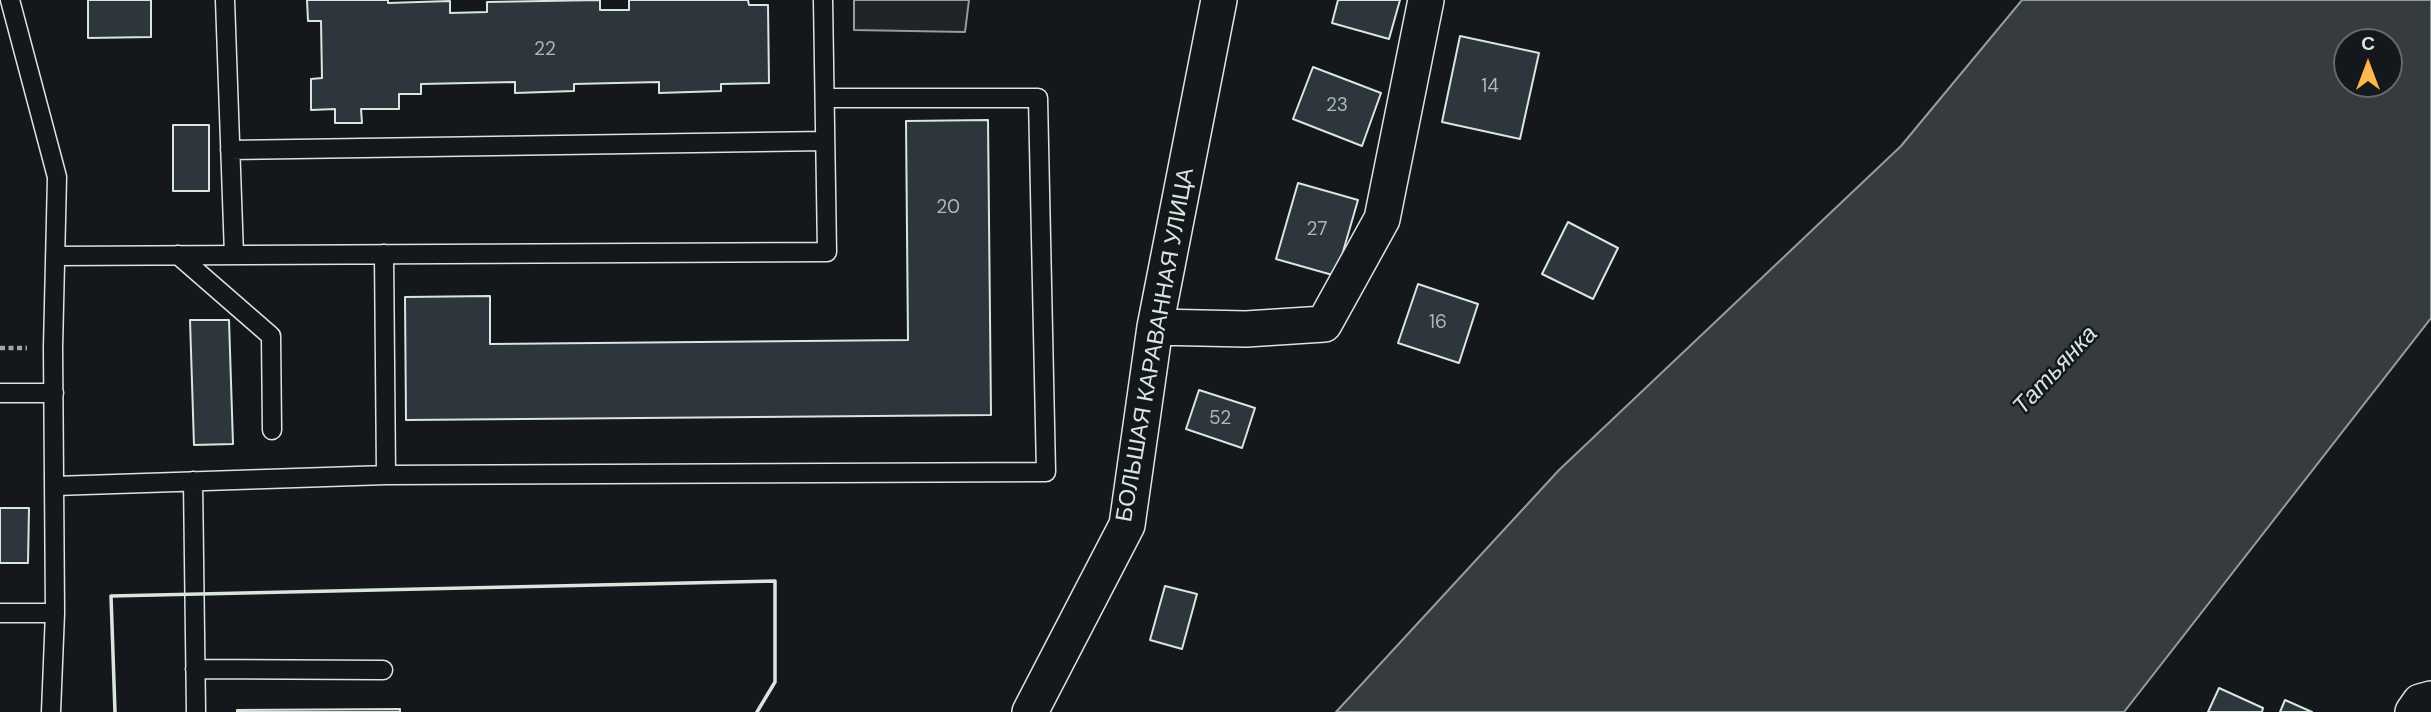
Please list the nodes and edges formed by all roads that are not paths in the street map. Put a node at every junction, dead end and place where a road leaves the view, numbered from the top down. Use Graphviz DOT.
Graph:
graph roads {
  1 [pos="10,0"];
  2 [pos="225,0"];
  3 [pos="823,0"];
  4 [pos="1219,0"];
  5 [pos="1426,0"];
  6 [pos="825,98"];
  7 [pos="825,141"];
  8 [pos="230,150"];
  9 [pos="384,254"];
  10 [pos="234,255"];
  11 [pos="55,256"];
  12 [pos="178,256"];
  13 [pos="1155,327"];
  14 [pos="0,393"];
  15 [pos="54,393"];
  16 [pos="272,430"];
  17 [pos="386,475"];
  18 [pos="193,481"];
  19 [pos="55,486"];
  20 [pos="0,613"];
  21 [pos="55,613"];
  22 [pos="195,669"];
  23 [pos="383,670"];
  24 [pos="2431,699"];
  25 [pos="51,712"];
  26 [pos="196,712"];
  27 [pos="1030,712"];
  28 [pos="2413,712"];
  1 -- 11 [label="lane"];
  2 -- 8 [label="lane"];
  3 -- 6 [label="lane"];
  4 -- 13 [label="street, БОЛЬШАЯ КАРАВАННАЯ УЛИЦА"];
  5 -- 13 [label="street"];
  6 -- 7 [label="lane"];
  6 -- 17 [label="lane"];
  7 -- 8 [label="lane"];
  7 -- 9 [label="lane"];
  8 -- 10 [label="lane"];
  9 -- 10 [label="lane"];
  9 -- 17 [label="lane"];
  10 -- 12 [label="lane"];
  11 -- 12 [label="lane"];
  11 -- 15 [label="lane"];
  12 -- 16 [label="lane"];
  13 -- 27 [label="street, БОЛЬШАЯ КАРАВАННАЯ УЛИЦА"];
  14 -- 15 [label="lane"];
  15 -- 19 [label="lane"];
  17 -- 18 [label="lane"];
  18 -- 19 [label="lane"];
  18 -- 22 [label="lane"];
  19 -- 21 [label="lane"];
  20 -- 21 [label="lane"];
  21 -- 25 [label="lane"];
  22 -- 23 [label="lane"];
  22 -- 26 [label="lane"];
  24 -- 28 [label="street"];
}
